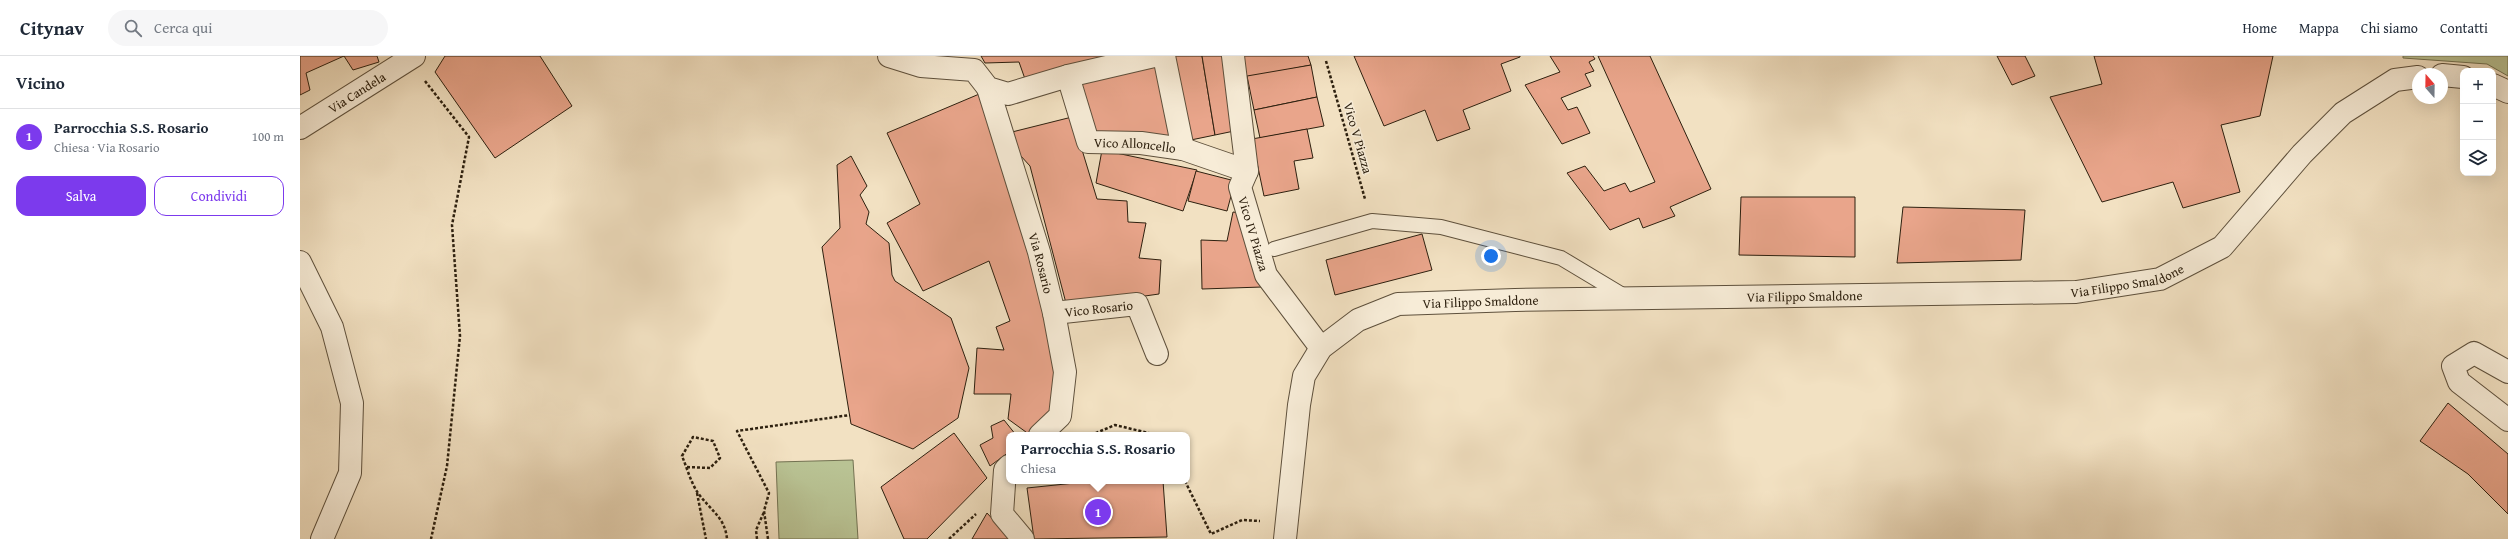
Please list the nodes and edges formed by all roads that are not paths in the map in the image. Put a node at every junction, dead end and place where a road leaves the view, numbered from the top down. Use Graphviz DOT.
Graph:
graph roads {
  1 [pos="889,56"];
  2 [pos="1153,56"];
  3 [pos="1233,56"];
  4 [pos="410,58"];
  5 [pos="918,61"];
  6 [pos="972,63"];
  7 [pos="1068,76"];
  8 [pos="2448,76"];
  9 [pos="2412,78"];
  10 [pos="2460,78"];
  11 [pos="2496,86"];
  12 [pos="988,88"];
  13 [pos="2508,92"];
  14 [pos="300,128"];
  15 [pos="1183,150"];
  16 [pos="1247,171"];
  17 [pos="1274,249"];
  18 [pos="300,262"];
  19 [pos="1628,298"];
  20 [pos="1054,313"];
  21 [pos="1321,348"];
  22 [pos="1157,354"];
  23 [pos="2508,372"];
  24 [pos="2508,420"];
  25 [pos="1043,432"];
  26 [pos="1006,469"];
  27 [pos="1286,531"];
  28 [pos="322,539"];
  29 [pos="1023,539"];
  1 -- 5 [label="street"];
  2 -- 7 [label="street"];
  2 -- 15 [label="street"];
  3 -- 16 [label="street, Vico IV Piazza"];
  4 -- 14 [label="street, Via Candela"];
  5 -- 6 [label="street"];
  6 -- 12 [label="street"];
  7 -- 12 [label="street"];
  7 -- 15 [label="street, Vico Alloncello"];
  8 -- 10 [label="street"];
  9 -- 19 [label="street, Via Filippo Smaldone"];
  11 -- 13 [label="street"];
  12 -- 20 [label="street, Via Rosario"];
  15 -- 16 [label="street, Vico Alloncello"];
  16 -- 21 [label="street, Vico IV Piazza"];
  17 -- 19 [label="lane"];
  18 -- 28 [label="street"];
  19 -- 21 [label="street, Via Filippo Smaldone"];
  20 -- 22 [label="street, Vico Rosario"];
  20 -- 25 [label="street, Via Rosario"];
  21 -- 27 [label="street, Via Filippo Smaldone"];
  23 -- 24 [label="street"];
  26 -- 29 [label="street"];
}
